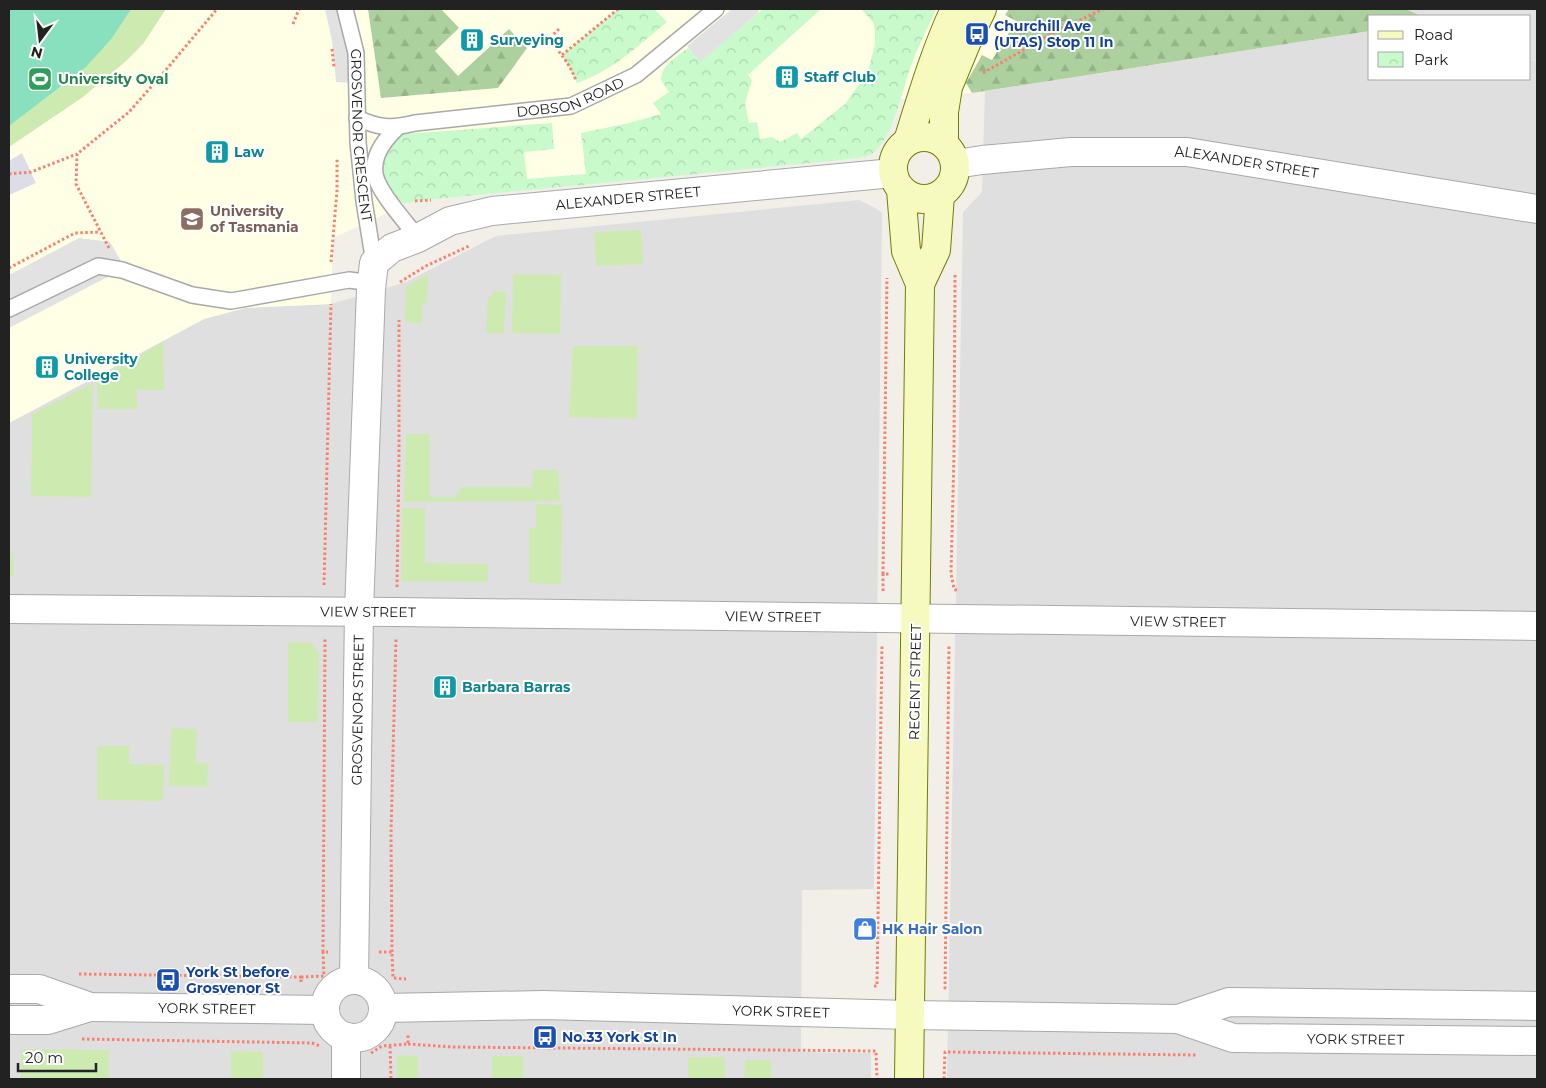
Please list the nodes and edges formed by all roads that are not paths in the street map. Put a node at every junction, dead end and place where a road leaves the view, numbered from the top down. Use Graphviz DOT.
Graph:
graph roads {
  1 [pos="345,9"];
  2 [pos="716,9"];
  3 [pos="954,9"];
  4 [pos="982,9"];
  5 [pos="357,118"];
  6 [pos="398,127"];
  7 [pos="908,141"];
  8 [pos="950,154"];
  9 [pos="897,181"];
  10 [pos="940,195"];
  11 [pos="1537,209"];
  12 [pos="418,238"];
  13 [pos="373,273"];
  14 [pos="920,284"];
  15 [pos="9,309"];
  16 [pos="9,609"];
  17 [pos="359,611"];
  18 [pos="916,618"];
  19 [pos="1537,626"];
  20 [pos="354,979"];
  21 [pos="9,990"];
  22 [pos="90,1006"];
  23 [pos="1537,1006"];
  24 [pos="383,1008"];
  25 [pos="325,1010"];
  26 [pos="909,1015"];
  27 [pos="9,1020"];
  28 [pos="1178,1020"];
  29 [pos="346,1036"];
  30 [pos="1537,1041"];
  31 [pos="346,1079"];
  32 [pos="909,1079"];
  1 -- 5 [label="lane, GROSVENOR CRESCENT"];
  2 -- 6 [label="lane, DOBSON ROAD"];
  3 -- 7 [label="street"];
  4 -- 8 [label="street"];
  5 -- 6 [label="lane, DOBSON ROAD"];
  5 -- 13 [label="lane, GROSVENOR CRESCENT"];
  6 -- 12 [label="lane"];
  7 -- 8 [label="street"];
  7 -- 9 [label="street"];
  8 -- 10 [label="street"];
  8 -- 11 [label="street, ALEXANDER STREET"];
  9 -- 10 [label="street"];
  9 -- 12 [label="street, ALEXANDER STREET"];
  9 -- 14 [label="street, REGENT STREET"];
  10 -- 14 [label="street, REGENT STREET"];
  12 -- 13 [label="street, ALEXANDER STREET"];
  13 -- 15 [label="lane"];
  13 -- 17 [label="street, GROSVENOR STREET"];
  14 -- 18 [label="street, REGENT STREET"];
  16 -- 17 [label="street, VIEW STREET"];
  17 -- 18 [label="street, VIEW STREET"];
  17 -- 20 [label="street, GROSVENOR STREET"];
  18 -- 19 [label="street, VIEW STREET"];
  18 -- 26 [label="street, REGENT STREET"];
  20 -- 24 [label="street"];
  20 -- 25 [label="street"];
  21 -- 22 [label="street, YORK STREET"];
  22 -- 25 [label="street, YORK STREET"];
  22 -- 27 [label="street, YORK STREET"];
  23 -- 28 [label="street, YORK STREET"];
  24 -- 26 [label="street, YORK STREET"];
  24 -- 29 [label="street"];
  25 -- 29 [label="street"];
  26 -- 28 [label="street, YORK STREET"];
  26 -- 32 [label="street, REGENT STREET"];
  28 -- 30 [label="street, YORK STREET"];
  29 -- 31 [label="street"];
}
